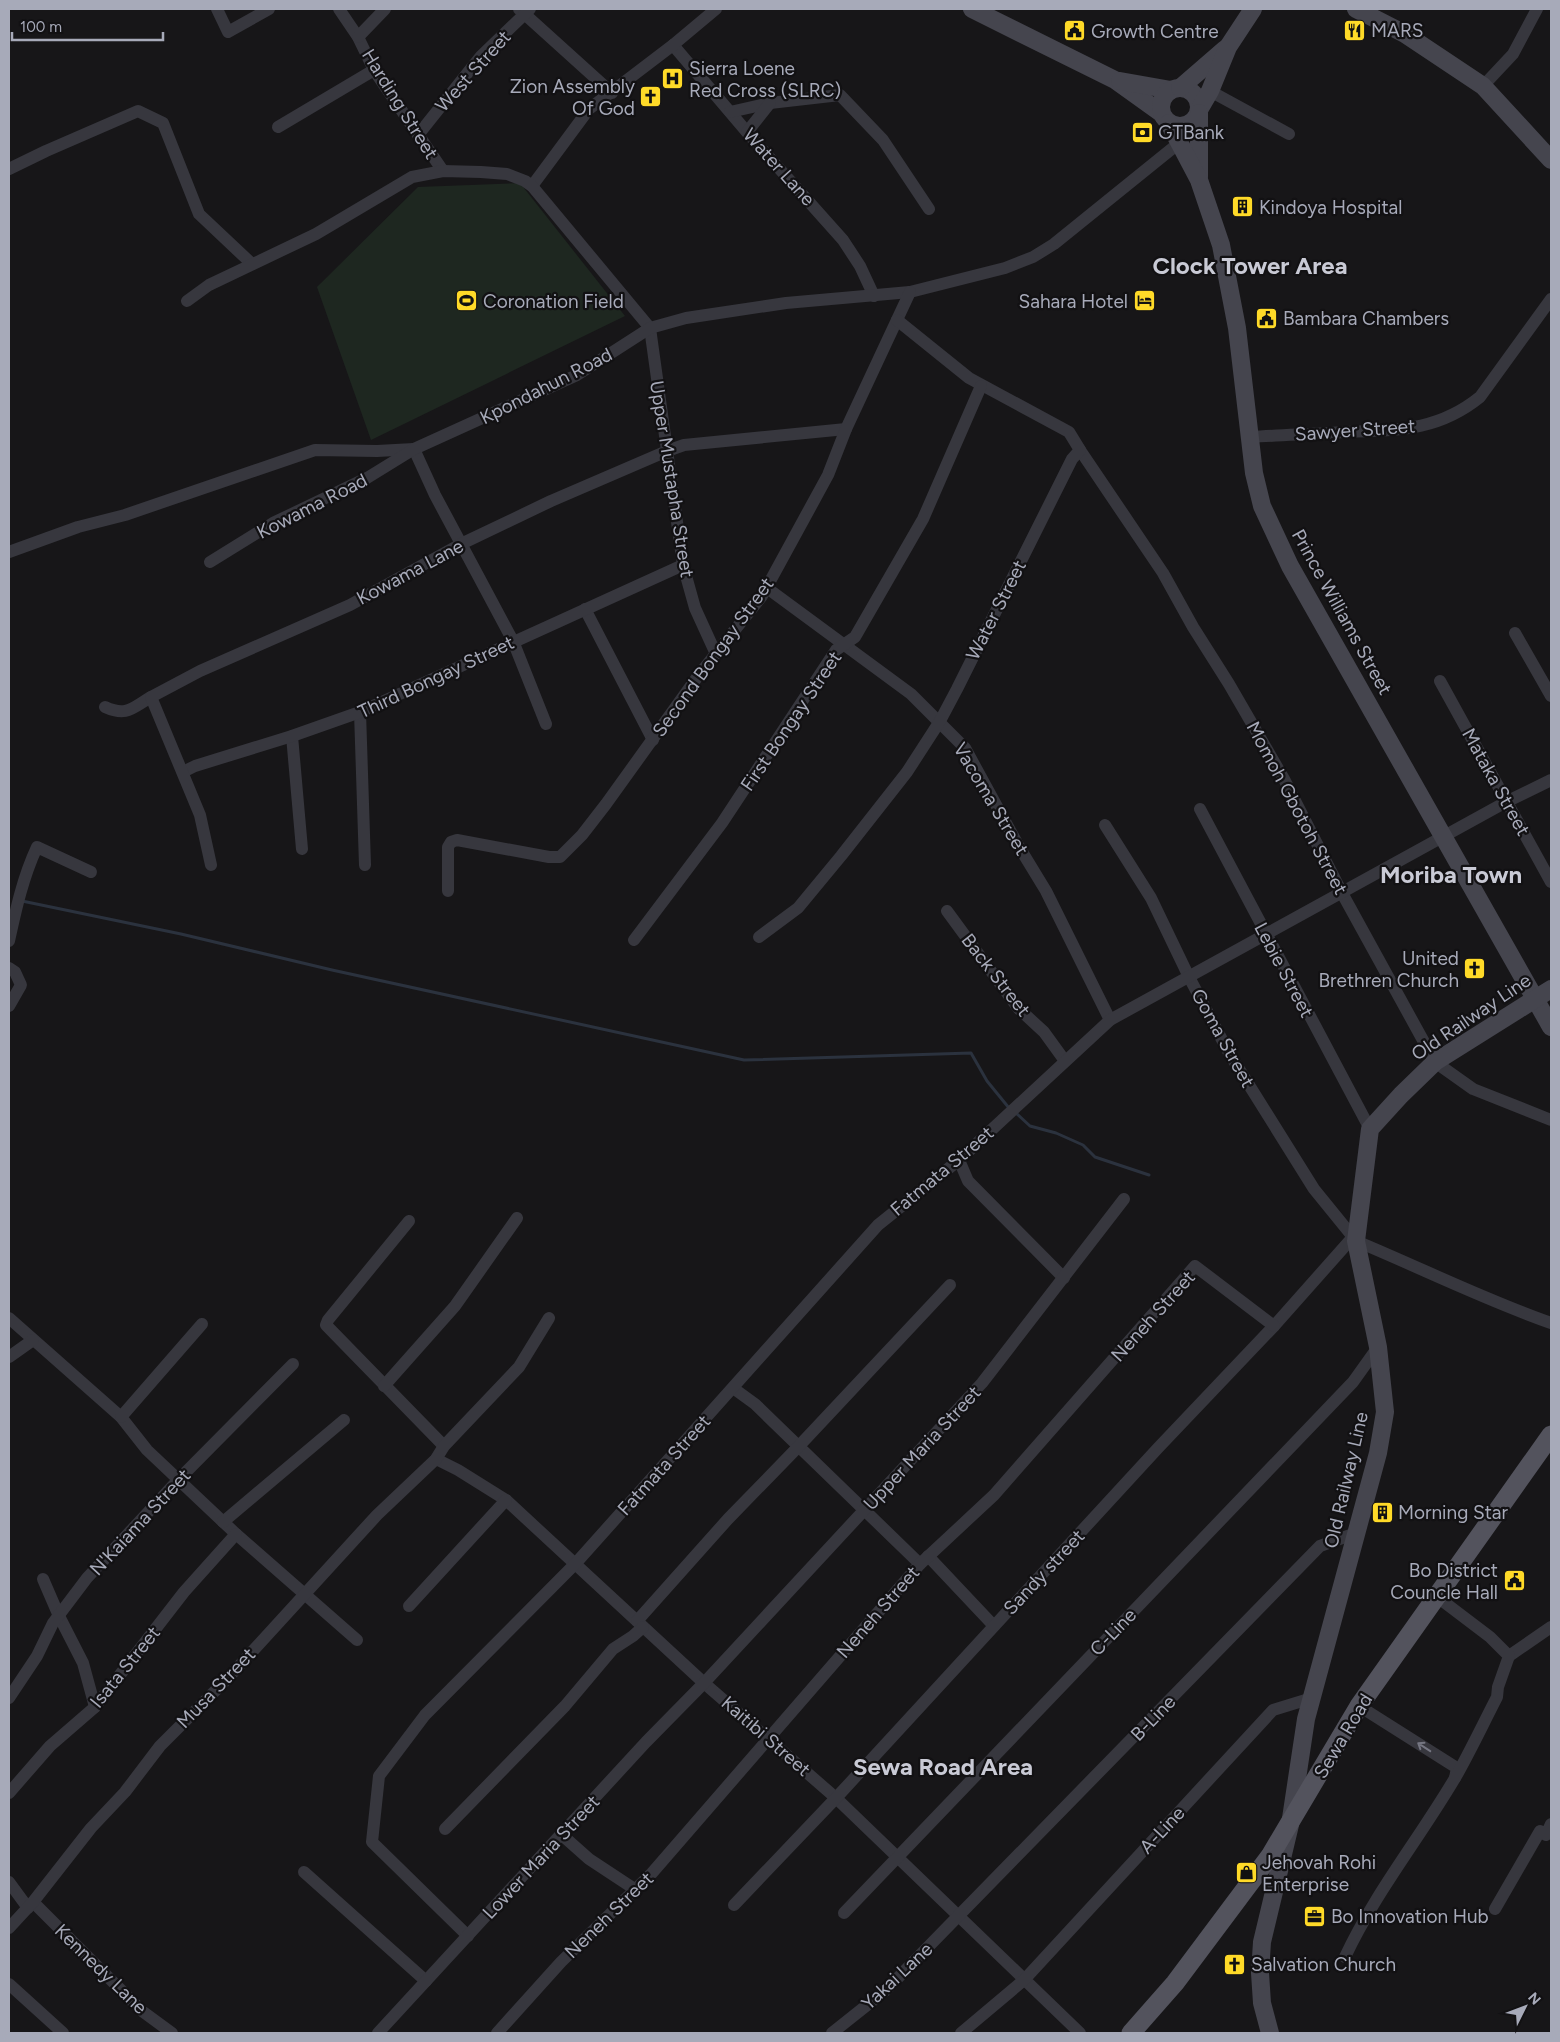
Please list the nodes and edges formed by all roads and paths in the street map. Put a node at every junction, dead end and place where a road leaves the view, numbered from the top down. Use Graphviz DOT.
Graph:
graph roads {
  1 [pos="217,9"];
  2 [pos="269,9"];
  3 [pos="339,9"];
  4 [pos="385,9"];
  5 [pos="716,9"];
  6 [pos="972,9"];
  7 [pos="1253,9"];
  8 [pos="1356,9"];
  9 [pos="1537,9"];
  10 [pos="525,11"];
  11 [pos="358,37"];
  12 [pos="674,45"];
  13 [pos="1228,47"];
  14 [pos="374,70"];
  15 [pos="1114,80"];
  16 [pos="1483,86"];
  17 [pos="1175,89"];
  18 [pos="1210,91"];
  19 [pos="612,93"];
  20 [pos="770,103"];
  21 [pos="730,112"];
  22 [pos="1199,112"];
  23 [pos="1165,118"];
  24 [pos="278,126"];
  25 [pos="747,132"];
  26 [pos="1289,134"];
  27 [pos="418,135"];
  28 [pos="1178,143"];
  29 [pos="1551,160"];
  30 [pos="9,169"];
  31 [pos="442,171"];
  32 [pos="1199,180"];
  33 [pos="532,186"];
  34 [pos="929,210"];
  35 [pos="252,264"];
  36 [pos="910,292"];
  37 [pos="885,298"];
  38 [pos="1551,298"];
  39 [pos="187,302"];
  40 [pos="897,320"];
  41 [pos="650,328"];
  42 [pos="981,386"];
  43 [pos="846,429"];
  44 [pos="1251,436"];
  45 [pos="414,450"];
  46 [pos="1080,450"];
  47 [pos="667,451"];
  48 [pos="461,544"];
  49 [pos="9,552"];
  50 [pos="210,562"];
  51 [pos="683,565"];
  52 [pos="767,588"];
  53 [pos="585,609"];
  54 [pos="1515,633"];
  55 [pos="513,641"];
  56 [pos="845,644"];
  57 [pos="716,654"];
  58 [pos="1440,681"];
  59 [pos="1551,696"];
  60 [pos="151,697"];
  61 [pos="105,707"];
  62 [pos="360,712"];
  63 [pos="940,722"];
  64 [pos="546,724"];
  65 [pos="292,736"];
  66 [pos="652,740"];
  67 [pos="183,772"];
  68 [pos="1551,780"];
  69 [pos="1506,802"];
  70 [pos="1200,809"];
  71 [pos="1105,825"];
  72 [pos="1443,838"];
  73 [pos="302,849"];
  74 [pos="211,865"];
  75 [pos="365,865"];
  76 [pos="91,872"];
  77 [pos="1551,882"];
  78 [pos="448,891"];
  79 [pos="1342,893"];
  80 [pos="947,911"];
  81 [pos="1265,935"];
  82 [pos="759,937"];
  83 [pos="634,940"];
  84 [pos="9,941"];
  85 [pos="9,968"];
  86 [pos="1189,977"];
  87 [pos="1551,989"];
  88 [pos="1535,998"];
  89 [pos="9,1006"];
  90 [pos="1110,1020"];
  91 [pos="1551,1027"];
  92 [pos="1065,1061"];
  93 [pos="1435,1062"];
  94 [pos="1551,1120"];
  95 [pos="1370,1129"];
  96 [pos="959,1160"];
  97 [pos="1124,1199"];
  98 [pos="517,1218"];
  99 [pos="409,1221"];
  100 [pos="1354,1239"];
  101 [pos="1064,1278"];
  102 [pos="950,1285"];
  103 [pos="9,1318"];
  104 [pos="549,1318"];
  105 [pos="1550,1320"];
  106 [pos="202,1324"];
  107 [pos="1274,1326"];
  108 [pos="33,1340"];
  109 [pos="1378,1347"];
  110 [pos="9,1357"];
  111 [pos="294,1364"];
  112 [pos="384,1386"];
  113 [pos="733,1388"];
  114 [pos="121,1417"];
  115 [pos="344,1420"];
  116 [pos="1551,1435"];
  117 [pos="444,1446"];
  118 [pos="800,1446"];
  119 [pos="436,1459"];
  120 [pos="179,1479"];
  121 [pos="506,1500"];
  122 [pos="864,1510"];
  123 [pos="223,1522"];
  124 [pos="236,1534"];
  125 [pos="1356,1534"];
  126 [pos="924,1560"];
  127 [pos="576,1563"];
  128 [pos="43,1579"];
  129 [pos="304,1594"];
  130 [pos="1436,1596"];
  131 [pos="409,1606"];
  132 [pos="59,1616"];
  133 [pos="640,1624"];
  134 [pos="994,1626"];
  135 [pos="1551,1626"];
  136 [pos="357,1640"];
  137 [pos="1509,1656"];
  138 [pos="704,1683"];
  139 [pos="9,1698"];
  140 [pos="1312,1698"];
  141 [pos="1359,1706"];
  142 [pos="95,1707"];
  143 [pos="768,1738"];
  144 [pos="1455,1778"];
  145 [pos="9,1793"];
  146 [pos="836,1798"];
  147 [pos="1290,1825"];
  148 [pos="445,1829"];
  149 [pos="1549,1829"];
  150 [pos="562,1835"];
  151 [pos="897,1856"];
  152 [pos="304,1872"];
  153 [pos="9,1882"];
  154 [pos="636,1890"];
  155 [pos="31,1905"];
  156 [pos="734,1905"];
  157 [pos="1495,1909"];
  158 [pos="844,1913"];
  159 [pos="959,1916"];
  160 [pos="9,1928"];
  161 [pos="468,1936"];
  162 [pos="1345,1957"];
  163 [pos="1024,1980"];
  164 [pos="426,1981"];
  165 [pos="9,1984"];
  166 [pos="63,2033"];
  167 [pos="172,2033"];
  168 [pos="378,2033"];
  169 [pos="497,2033"];
  170 [pos="832,2033"];
  171 [pos="961,2033"];
  172 [pos="1080,2033"];
  173 [pos="1131,2033"];
  174 [pos="1270,2033"];
  1 -- 2 [label="street"];
  3 -- 11 [label="street, Harding Street"];
  4 -- 11 [label="street, Harding Street"];
  5 -- 12 [label="street"];
  6 -- 15 [label="street"];
  7 -- 13 [label="street"];
  8 -- 16 [label="street"];
  9 -- 16 [label="street"];
  10 -- 19 [label="street"];
  10 -- 27 [label="street, West Street"];
  11 -- 14 [label="street, Harding Street"];
  12 -- 19 [label="street"];
  12 -- 21 [label="street, Water Lane"];
  13 -- 17 [label="street"];
  13 -- 18 [label="street"];
  14 -- 24 [label="street"];
  14 -- 27 [label="street, Harding Street"];
  15 -- 17 [label="street"];
  15 -- 23 [label="street"];
  16 -- 29 [label="street"];
  17 -- 22 [label="street"];
  17 -- 23 [label="street"];
  18 -- 22 [label="street"];
  18 -- 26 [label="street"];
  19 -- 33 [label="street"];
  20 -- 21 [label="street"];
  20 -- 25 [label="street"];
  20 -- 34 [label="street"];
  21 -- 25 [label="street, Water Lane"];
  22 -- 23 [label="street"];
  22 -- 32 [label="street"];
  23 -- 28 [label="street"];
  25 -- 37 [label="street, Water Lane"];
  27 -- 31 [label="street, Harding Street"];
  28 -- 32 [label="street"];
  28 -- 36 [label="street"];
  30 -- 35 [label="street"];
  31 -- 33 [label="street"];
  31 -- 35 [label="street"];
  32 -- 44 [label="street, Prince Williams Street"];
  33 -- 41 [label="street"];
  35 -- 39 [label="street"];
  36 -- 37 [label="street, Kpondahun Road"];
  36 -- 40 [label="street, Second Bongay Street"];
  37 -- 41 [label="street, Kpondahun Road"];
  38 -- 44 [label="street, Sawyer Street"];
  40 -- 42 [label="street"];
  40 -- 43 [label="street, Second Bongay Street"];
  41 -- 45 [label="street, Kpondahun Road"];
  41 -- 47 [label="street, Upper Mustapha Street"];
  42 -- 46 [label="street"];
  42 -- 56 [label="street, First Bongay Street"];
  43 -- 47 [label="street, Kowama Lane"];
  43 -- 52 [label="street, Second Bongay Street"];
  44 -- 72 [label="street, Prince Williams Street"];
  45 -- 48 [label="street"];
  45 -- 49 [label="street"];
  45 -- 50 [label="street, Kowama Road"];
  46 -- 63 [label="street, Water Street"];
  46 -- 79 [label="street, Momoh Gbotoh Street"];
  47 -- 48 [label="street, Kowama Lane"];
  47 -- 51 [label="street, Upper Mustapha Street"];
  48 -- 55 [label="street"];
  48 -- 60 [label="street, Kowama Lane"];
  51 -- 53 [label="street, Third Bongay Street"];
  51 -- 57 [label="street, Upper Mustapha Street"];
  52 -- 56 [label="street, Vacoma Street"];
  52 -- 57 [label="street, Second Bongay Street"];
  53 -- 55 [label="street, Third Bongay Street"];
  53 -- 66 [label="street"];
  54 -- 59 [label="street"];
  55 -- 62 [label="street, Third Bongay Street"];
  55 -- 64 [label="street"];
  56 -- 63 [label="street, Vacoma Street"];
  56 -- 83 [label="street, First Bongay Street"];
  57 -- 66 [label="street, Second Bongay Street"];
  58 -- 69 [label="street, Mataka Street"];
  60 -- 61 [label="street, Kowama Lane"];
  60 -- 67 [label="street"];
  62 -- 65 [label="street, Third Bongay Street"];
  62 -- 75 [label="street"];
  63 -- 82 [label="street, Water Street"];
  63 -- 90 [label="street, Vacoma Street"];
  65 -- 67 [label="street, Third Bongay Street"];
  65 -- 73 [label="street"];
  66 -- 78 [label="street, Second Bongay Street"];
  67 -- 74 [label="street"];
  68 -- 69 [label="street, Fatmata Street"];
  69 -- 72 [label="street, Fatmata Street"];
  69 -- 77 [label="street, Mataka Street"];
  70 -- 81 [label="street, Lebie Street"];
  71 -- 86 [label="street, Goma Street"];
  72 -- 79 [label="street, Fatmata Street"];
  72 -- 88 [label="street, Prince Williams Street"];
  76 -- 84 [label="street"];
  79 -- 81 [label="street, Fatmata Street"];
  79 -- 93 [label="street, Momoh Gbotoh Street"];
  80 -- 92 [label="street, Back Street"];
  81 -- 86 [label="street, Fatmata Street"];
  81 -- 95 [label="street, Lebie Street"];
  85 -- 89 [label="street"];
  86 -- 90 [label="street, Fatmata Street"];
  86 -- 100 [label="street, Goma Street"];
  87 -- 88 [label="street, Old Railway Line"];
  88 -- 91 [label="street, Prince Williams Street"];
  88 -- 93 [label="street, Old Railway Line"];
  90 -- 92 [label="street, Fatmata Street"];
  92 -- 96 [label="street, Fatmata Street"];
  93 -- 94 [label="street, Momoh Gbotoh Street"];
  93 -- 95 [label="street, Old Railway Line"];
  95 -- 100 [label="street, Old Railway Line"];
  96 -- 101 [label="street"];
  96 -- 113 [label="street, Fatmata Street"];
  97 -- 101 [label="street, Upper Maria Street"];
  98 -- 112 [label="street"];
  99 -- 112 [label="street"];
  100 -- 105 [label="street"];
  100 -- 107 [label="street, Sandy street"];
  100 -- 109 [label="street, Old Railway Line"];
  101 -- 122 [label="street, Upper Maria Street"];
  102 -- 118 [label="street"];
  103 -- 108 [label="street"];
  104 -- 117 [label="street, Musa Street"];
  106 -- 114 [label="street"];
  107 -- 126 [label="street, Neneh Street"];
  107 -- 134 [label="street, Sandy street"];
  108 -- 110 [label="street"];
  108 -- 114 [label="street"];
  109 -- 125 [label="street, Old Railway Line"];
  109 -- 151 [label="street, C-Line"];
  111 -- 120 [label="street, N'Kaiama Street"];
  112 -- 117 [label="street"];
  113 -- 118 [label="street"];
  113 -- 127 [label="street, Fatmata Street"];
  114 -- 120 [label="street"];
  115 -- 123 [label="street"];
  116 -- 130 [label="main road, Sewa Road"];
  117 -- 119 [label="street, Musa Street"];
  118 -- 122 [label="street"];
  118 -- 133 [label="street"];
  119 -- 121 [label="street, Kaitibi Street"];
  119 -- 129 [label="street, Musa Street"];
  120 -- 123 [label="street"];
  120 -- 132 [label="street, N'Kaiama Street"];
  121 -- 127 [label="street, Kaitibi Street"];
  121 -- 131 [label="street"];
  122 -- 126 [label="street"];
  122 -- 138 [label="street, Upper Maria Street"];
  123 -- 124 [label="street"];
  124 -- 129 [label="street"];
  124 -- 142 [label="street, Isata Street"];
  125 -- 140 [label="street, Old Railway Line"];
  125 -- 159 [label="street, B-Line"];
  126 -- 134 [label="street"];
  126 -- 143 [label="street, Neneh Street"];
  127 -- 133 [label="street, Kaitibi Street"];
  127 -- 161 [label="street, Fatmata Street"];
  128 -- 132 [label="street"];
  129 -- 136 [label="street"];
  129 -- 155 [label="street, Musa Street"];
  130 -- 137 [label="street"];
  130 -- 141 [label="main road, Sewa Road"];
  132 -- 139 [label="street, N'Kaiama Street"];
  132 -- 142 [label="street"];
  133 -- 138 [label="street, Kaitibi Street"];
  133 -- 148 [label="street"];
  134 -- 146 [label="street, Sandy street"];
  135 -- 137 [label="street"];
  137 -- 144 [label="street"];
  138 -- 143 [label="street, Kaitibi Street"];
  138 -- 150 [label="street, Lower Maria Street"];
  140 -- 147 [label="street, Old Railway Line"];
  140 -- 163 [label="street, A-Line"];
  144 -- 141 [label="street, one-way"];
  141 -- 147 [label="main road, Sewa Road"];
  142 -- 145 [label="street, Isata Street"];
  143 -- 146 [label="street, Kaitibi Street"];
  143 -- 154 [label="street, Neneh Street"];
  144 -- 162 [label="street"];
  146 -- 151 [label="street, Kaitibi Street"];
  146 -- 156 [label="street, Sandy street"];
  147 -- 173 [label="main road, Sewa Road"];
  147 -- 174 [label="street, Old Railway Line"];
  149 -- 157 [label="street"];
  150 -- 154 [label="street"];
  150 -- 161 [label="street, Lower Maria Street"];
  151 -- 158 [label="street, C-Line"];
  151 -- 159 [label="street, Kaitibi Street"];
  152 -- 164 [label="street"];
  153 -- 155 [label="street"];
  154 -- 169 [label="street, Neneh Street"];
  155 -- 160 [label="street, Musa Street"];
  155 -- 167 [label="street, Kennedy Lane"];
  159 -- 163 [label="street, Kaitibi Street"];
  159 -- 170 [label="street, Yakai Lane"];
  161 -- 164 [label="street, Lower Maria Street"];
  163 -- 171 [label="street"];
  163 -- 172 [label="street, Kaitibi Street"];
  164 -- 168 [label="street, Lower Maria Street"];
  165 -- 166 [label="street"];
}
